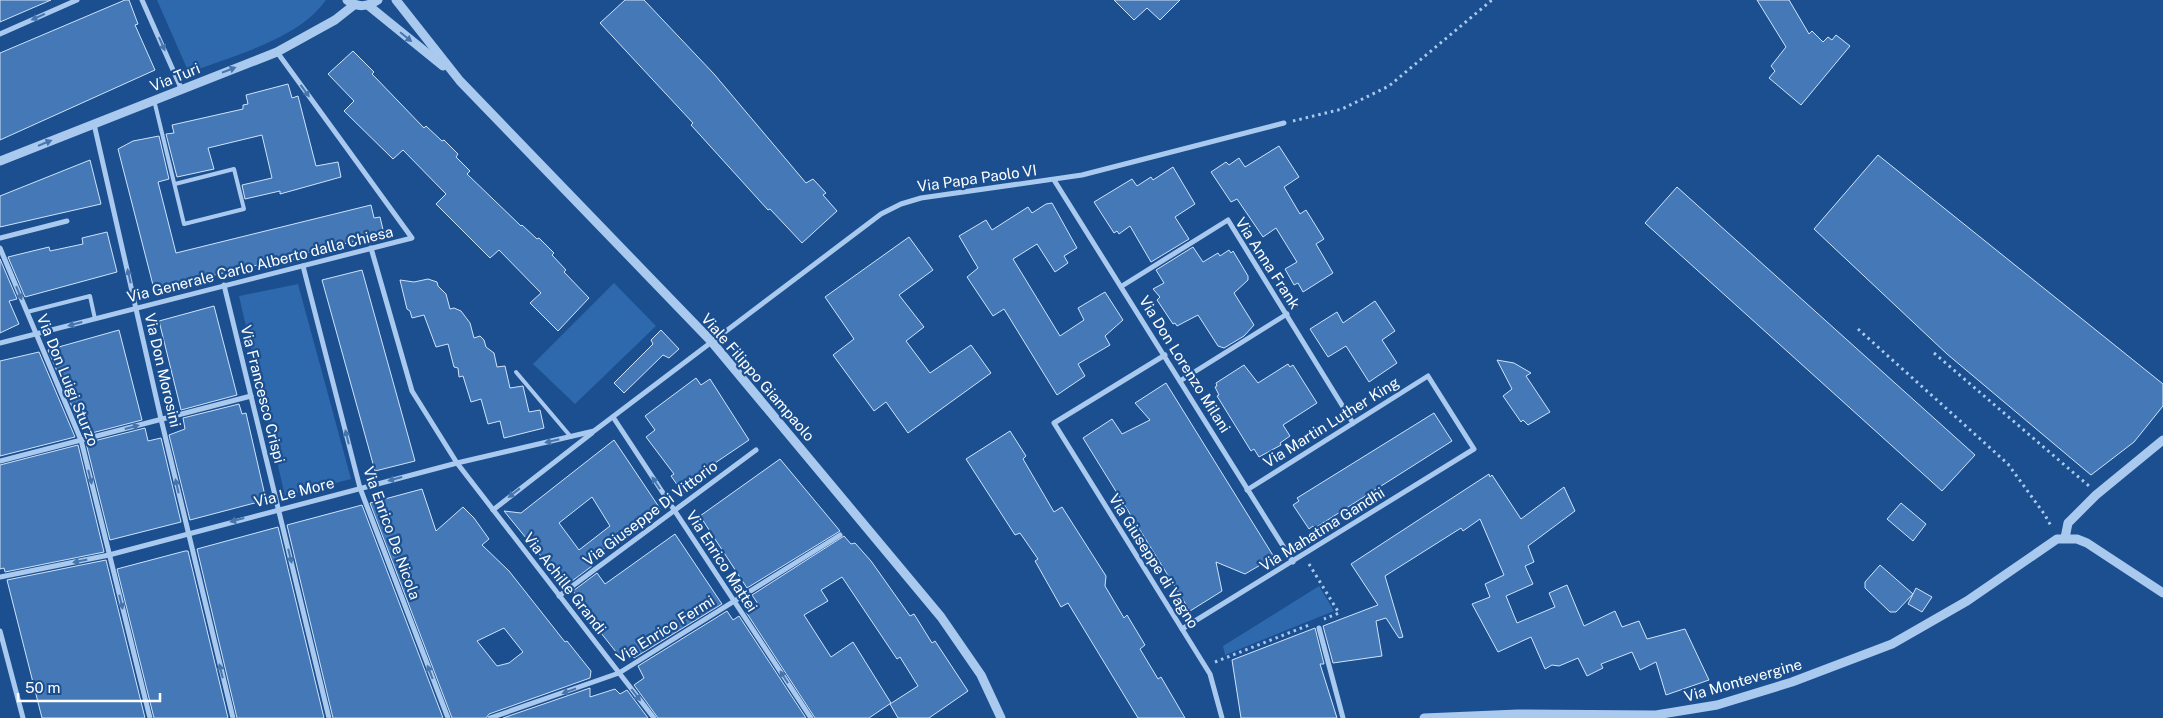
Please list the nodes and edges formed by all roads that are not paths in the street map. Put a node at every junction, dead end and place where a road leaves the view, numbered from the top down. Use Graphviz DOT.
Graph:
graph roads {
  1 [pos="77,0"];
  2 [pos="142,0"];
  3 [pos="378,0"];
  4 [pos="396,0"];
  5 [pos="350,2"];
  6 [pos="369,6"];
  7 [pos="0,34"];
  8 [pos="277,52"];
  9 [pos="460,81"];
  10 [pos="181,88"];
  11 [pos="154,100"];
  12 [pos="1284,123"];
  13 [pos="94,124"];
  14 [pos="0,161"];
  15 [pos="1054,180"];
  16 [pos="175,184"];
  17 [pos="67,221"];
  18 [pos="0,238"];
  19 [pos="0,248"];
  20 [pos="371,248"];
  21 [pos="303,266"];
  22 [pos="224,285"];
  23 [pos="1122,286"];
  24 [pos="136,308"];
  25 [pos="27,312"];
  26 [pos="1287,314"];
  27 [pos="95,319"];
  28 [pos="37,334"];
  29 [pos="711,341"];
  30 [pos="0,343"];
  31 [pos="1165,355"];
  32 [pos="516,372"];
  33 [pos="1180,381"];
  34 [pos="251,396"];
  35 [pos="613,418"];
  36 [pos="161,419"];
  37 [pos="1353,423"];
  38 [pos="594,431"];
  39 [pos="570,437"];
  40 [pos="81,440"];
  41 [pos="2163,440"];
  42 [pos="1474,449"];
  43 [pos="756,450"];
  44 [pos="0,461"];
  45 [pos="457,463"];
  46 [pos="360,488"];
  47 [pos="1247,490"];
  48 [pos="278,509"];
  49 [pos="674,509"];
  50 [pos="493,510"];
  51 [pos="188,533"];
  52 [pos="840,536"];
  53 [pos="2061,538"];
  54 [pos="109,555"];
  55 [pos="1293,562"];
  56 [pos="0,577"];
  57 [pos="2163,593"];
  58 [pos="559,596"];
  59 [pos="734,601"];
  60 [pos="1319,628"];
  61 [pos="1182,629"];
  62 [pos="0,631"];
  63 [pos="619,673"];
  64 [pos="1565,717"];
  65 [pos="23,718"];
  66 [pos="150,718"];
  67 [pos="233,718"];
  68 [pos="329,718"];
  69 [pos="448,718"];
  70 [pos="490,718"];
  71 [pos="654,718"];
  72 [pos="811,718"];
  73 [pos="1001,718"];
  74 [pos="1222,718"];
  75 [pos="1343,718"];
  76 [pos="1424,718"];
  1 -- 7 [label="street, one-way"];
  2 -- 10 [label="street, one-way"];
  3 -- 6 [label="street"];
  4 -- 9 [label="street, Viale Filippo Giampaolo"];
  5 -- 6 [label="street"];
  5 -- 8 [label="street, Via Turi"];
  6 -- 9 [label="street, Viale Filippo Giampaolo, one-way"];
  10 -- 8 [label="street, Via Turi, one-way"];
  8 -- 20 [label="street, Via Generale Carlo Alberto dalla Chiesa, one-way"];
  9 -- 29 [label="street, Viale Filippo Giampaolo"];
  10 -- 11 [label="street, Via Turi"];
  11 -- 13 [label="street, Via Turi"];
  11 -- 16 [label="lane"];
  12 -- 15 [label="street, Via Papa Paolo VI"];
  14 -- 13 [label="street, Via Turi, one-way"];
  24 -- 13 [label="street, Via Don Morosini, one-way"];
  15 -- 23 [label="street, Via Don Lorenzo Milani"];
  15 -- 29 [label="street, Via Papa Paolo VI"];
  16 -- 16 [label="lane"];
  17 -- 18 [label="street"];
  19 -- 25 [label="street, Via Don Luigi Sturzo, one-way"];
  20 -- 21 [label="street, Via Generale Carlo Alberto dalla Chiesa"];
  20 -- 45 [label="street, Via Achille Grandi"];
  21 -- 22 [label="street, Via Generale Carlo Alberto dalla Chiesa"];
  46 -- 21 [label="street, Via Enrico De Nicola, one-way"];
  22 -- 24 [label="street, Via Generale Carlo Alberto dalla Chiesa"];
  22 -- 34 [label="street, Via Francesco Crispi"];
  23 -- 26 [label="street, Via Anna Frank"];
  23 -- 31 [label="street, Via Don Lorenzo Milani"];
  24 -- 27 [label="street, Via Generale Carlo Alberto dalla Chiesa"];
  24 -- 36 [label="street, Via Don Morosini"];
  25 -- 27 [label="lane"];
  25 -- 28 [label="street, Via Don Luigi Sturzo"];
  26 -- 33 [label="street"];
  26 -- 37 [label="street, Via Anna Frank"];
  27 -- 28 [label="street, Via Generale Carlo Alberto dalla Chiesa, one-way"];
  28 -- 30 [label="street, Via Generale Carlo Alberto dalla Chiesa"];
  28 -- 40 [label="street, Via Don Luigi Sturzo"];
  29 -- 35 [label="street, Via Le More"];
  29 -- 73 [label="street, Viale Filippo Giampaolo"];
  31 -- 33 [label="street, Via Don Lorenzo Milani"];
  31 -- 61 [label="street, Via Giuseppe di Vagno"];
  32 -- 39 [label="lane"];
  33 -- 47 [label="street, Via Don Lorenzo Milani"];
  34 -- 36 [label="street"];
  34 -- 48 [label="street, Via Francesco Crispi"];
  35 -- 38 [label="street, Via Le More"];
  49 -- 35 [label="street, Via Enrico Mattei, one-way"];
  40 -- 36 [label="street, one-way"];
  51 -- 36 [label="street, Via Don Morosini, one-way"];
  37 -- 42 [label="street, Via Martin Luther King"];
  37 -- 47 [label="street, Via Martin Luther King"];
  38 -- 39 [label="street, Via Le More"];
  38 -- 50 [label="street, Via Le More, one-way"];
  39 -- 45 [label="street, Via Le More, one-way"];
  40 -- 44 [label="street"];
  40 -- 54 [label="street, Via Don Luigi Sturzo, one-way"];
  41 -- 53 [label="street"];
  42 -- 55 [label="street, Via Mahatma Gandhi"];
  43 -- 49 [label="street, Via Giuseppe Di Vittorio"];
  45 -- 46 [label="street, Via Le More, one-way"];
  45 -- 50 [label="street, Via Achille Grandi"];
  46 -- 48 [label="street, Via Le More"];
  69 -- 46 [label="street, Via Enrico De Nicola, one-way"];
  47 -- 55 [label="street, Via Don Lorenzo Milani"];
  48 -- 51 [label="street, Via Le More, one-way"];
  48 -- 68 [label="street, Via Francesco Crispi, one-way"];
  49 -- 58 [label="street, Via Giuseppe Di Vittorio"];
  49 -- 59 [label="street, Via Enrico Mattei"];
  50 -- 58 [label="street, Via Achille Grandi"];
  51 -- 54 [label="street, Via Le More"];
  67 -- 51 [label="street, Via Don Morosini, one-way"];
  52 -- 59 [label="street, Via Enrico Fermi"];
  53 -- 57 [label="street"];
  53 -- 64 [label="street, Via Montevergine"];
  54 -- 56 [label="street, Via Le More, one-way"];
  54 -- 66 [label="street, Via Don Luigi Sturzo, one-way"];
  55 -- 61 [label="street, Via Mahatma Gandhi"];
  58 -- 63 [label="street, Via Achille Grandi"];
  59 -- 63 [label="street, Via Enrico Fermi"];
  72 -- 59 [label="street, Via Enrico Mattei, one-way"];
  60 -- 75 [label="street"];
  61 -- 74 [label="street, Via Giuseppe di Vagno"];
  62 -- 65 [label="street"];
  63 -- 70 [label="street, Via Enrico Fermi, one-way"];
  63 -- 71 [label="street, Via Achille Grandi, one-way"];
  64 -- 76 [label="street, Via Montevergine"];
}
